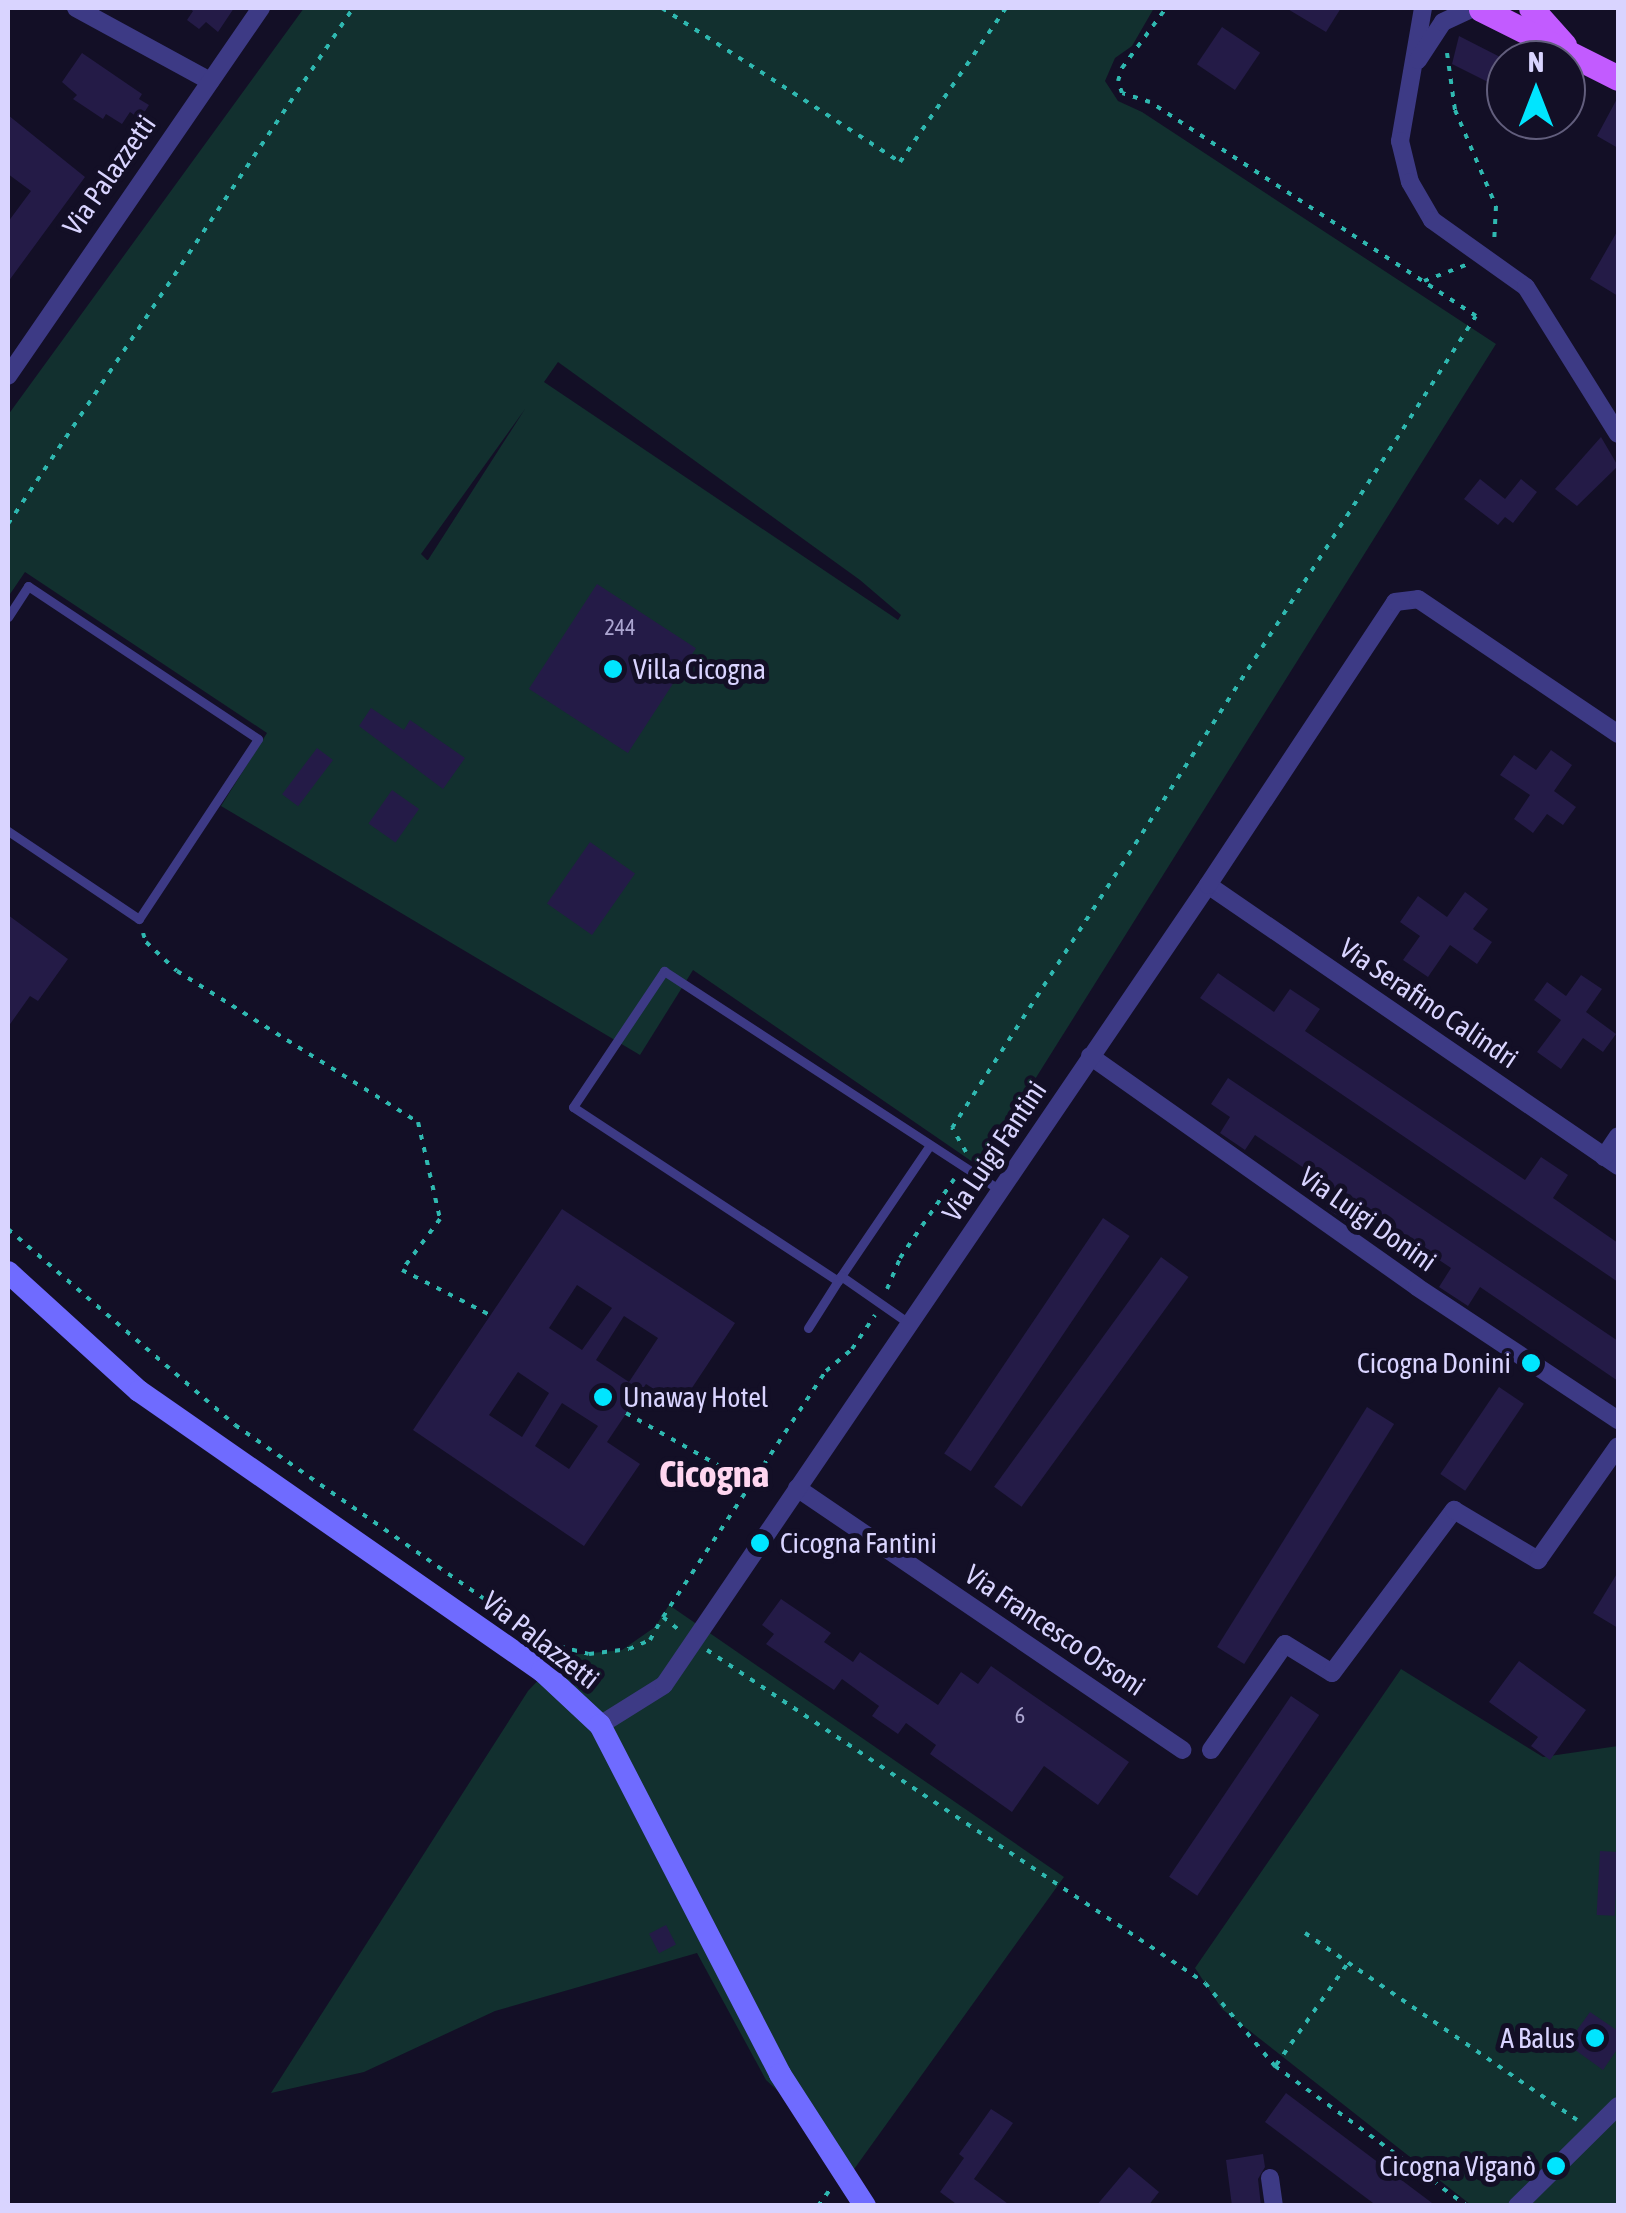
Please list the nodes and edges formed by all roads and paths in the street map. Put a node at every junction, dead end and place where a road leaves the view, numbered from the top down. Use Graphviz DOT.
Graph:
graph roads {
  1 [pos="76,8"];
  2 [pos="261,8"];
  3 [pos="354,8"];
  4 [pos="662,8"];
  5 [pos="1006,8"];
  6 [pos="1166,8"];
  7 [pos="1422,8"];
  8 [pos="1472,8"];
  9 [pos="1531,8"];
  10 [pos="1542,40"];
  11 [pos="1559,40"];
  12 [pos="1446,46"];
  13 [pos="1586,61"];
  14 [pos="1408,78"];
  15 [pos="1618,78"];
  16 [pos="210,82"];
  17 [pos="1482,252"];
  18 [pos="1424,282"];
  19 [pos="8,376"];
  20 [pos="1618,434"];
  21 [pos="8,524"];
  22 [pos="8,617"];
  23 [pos="1618,734"];
  24 [pos="8,830"];
  25 [pos="1208,885"];
  26 [pos="139,919"];
  27 [pos="1090,1056"];
  28 [pos="1618,1136"];
  29 [pos="930,1145"];
  30 [pos="1611,1162"];
  31 [pos="962,1165"];
  32 [pos="1000,1191"];
  33 [pos="8,1229"];
  34 [pos="8,1272"];
  35 [pos="840,1279"];
  36 [pos="882,1304"];
  37 [pos="492,1316"];
  38 [pos="910,1324"];
  39 [pos="808,1328"];
  40 [pos="626,1413"];
  41 [pos="1618,1420"];
  42 [pos="1618,1446"];
  43 [pos="718,1465"];
  44 [pos="797,1488"];
  45 [pos="663,1618"];
  46 [pos="692,1641"];
  47 [pos="600,1725"];
  48 [pos="1182,1750"];
  49 [pos="1211,1750"];
  50 [pos="1305,1933"];
  51 [pos="1348,1963"];
  52 [pos="1274,2066"];
  53 [pos="1618,2106"];
  54 [pos="1593,2131"];
  55 [pos="1270,2178"];
  56 [pos="865,2206"];
  57 [pos="1274,2206"];
  58 [pos="1467,2206"];
  59 [pos="1517,2206"];
  1 -- 16 [label="street"];
  2 -- 16 [label="street, Via Palazzetti"];
  3 -- 21 [label="path"];
  4 -- 5 [label="path"];
  6 -- 18 [label="path"];
  7 -- 14 [label="street"];
  8 -- 10 [label="main road"];
  8 -- 14 [label="street"];
  9 -- 11 [label="main road"];
  12 -- 17 [label="path"];
  13 -- 15 [label="main road"];
  14 -- 17 [label="street"];
  16 -- 19 [label="street, Via Palazzetti"];
  17 -- 18 [label="path"];
  17 -- 20 [label="street"];
  18 -- 31 [label="path"];
  22 -- 26 [label="lane"];
  23 -- 25 [label="street, Via Luigi Fantini"];
  24 -- 26 [label="lane"];
  25 -- 27 [label="street, Via Luigi Fantini"];
  25 -- 30 [label="street, Via Serafino Calindri"];
  26 -- 37 [label="path"];
  27 -- 32 [label="street, Via Luigi Fantini"];
  27 -- 41 [label="street, Via Luigi Donini"];
  28 -- 30 [label="street"];
  29 -- 31 [label="lane"];
  29 -- 35 [label="lane"];
  29 -- 35 [label="lane"];
  31 -- 32 [label="lane"];
  31 -- 36 [label="path"];
  32 -- 38 [label="street, Via Luigi Fantini"];
  33 -- 45 [label="path"];
  34 -- 47 [label="main road, Via Palazzetti"];
  35 -- 36 [label="lane"];
  35 -- 39 [label="lane"];
  36 -- 38 [label="lane"];
  36 -- 45 [label="path"];
  38 -- 44 [label="street, Via Luigi Fantini"];
  40 -- 43 [label="path"];
  42 -- 49 [label="street"];
  44 -- 46 [label="street, Via Luigi Fantini"];
  44 -- 48 [label="street, Via Francesco Orsoni"];
  45 -- 46 [label="path"];
  46 -- 47 [label="street, Via Luigi Fantini"];
  46 -- 52 [label="path"];
  47 -- 56 [label="main road, Via Palazzetti"];
  50 -- 51 [label="path"];
  51 -- 52 [label="path"];
  51 -- 54 [label="path"];
  52 -- 58 [label="path"];
  53 -- 54 [label="street"];
  54 -- 59 [label="street"];
  55 -- 57 [label="street"];
}
